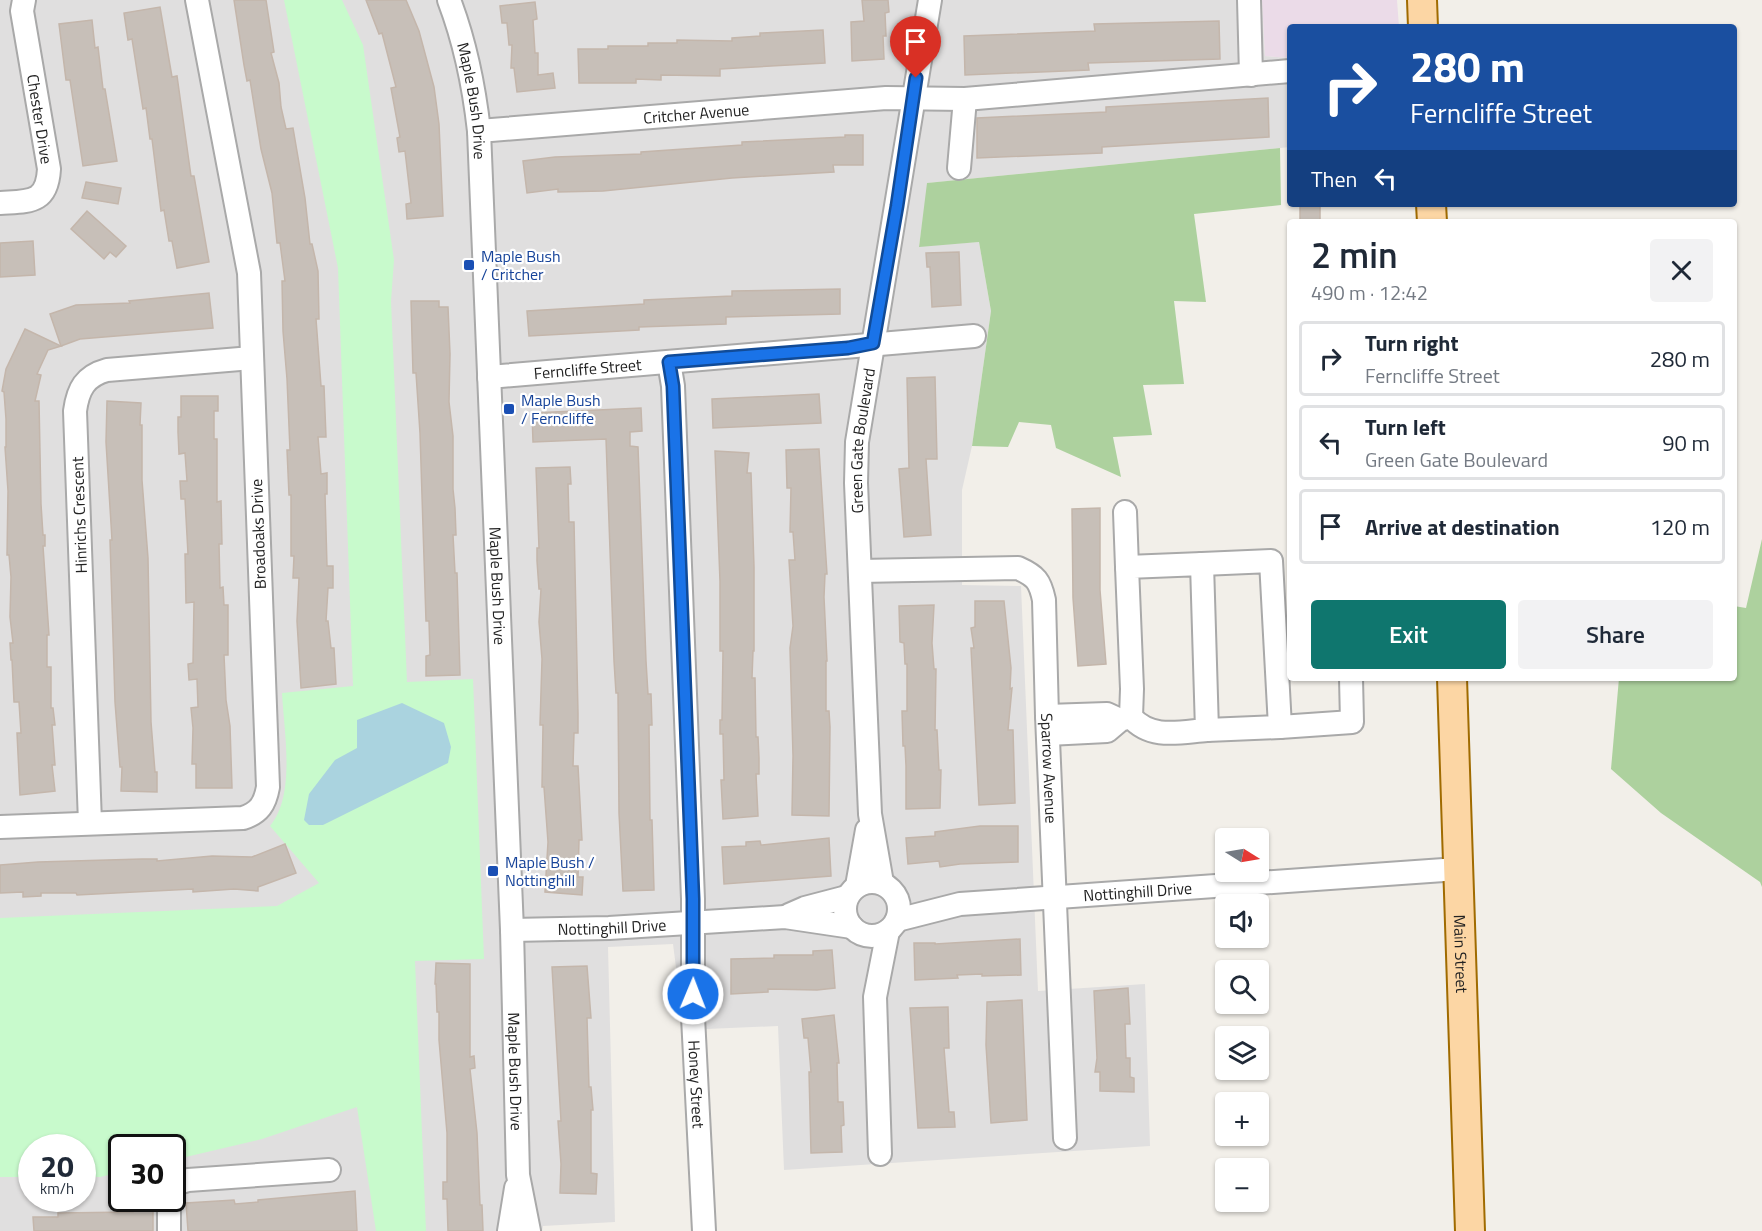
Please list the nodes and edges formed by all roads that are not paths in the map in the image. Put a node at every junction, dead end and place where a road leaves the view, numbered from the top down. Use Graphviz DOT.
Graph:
graph roads {
  1 [pos="24,0"];
  2 [pos="197,0"];
  3 [pos="449,0"];
  4 [pos="930,0"];
  5 [pos="1249,0"];
  6 [pos="1422,0"];
  7 [pos="1423,24"];
  8 [pos="1287,71"];
  9 [pos="1251,75"];
  10 [pos="913,98"];
  11 [pos="965,99"];
  12 [pos="479,130"];
  13 [pos="959,168"];
  14 [pos="0,203"];
  15 [pos="974,336"];
  16 [pos="873,343"];
  17 [pos="252,358"];
  18 [pos="669,362"];
  19 [pos="489,377"];
  20 [pos="1125,512"];
  21 [pos="1281,560"];
  22 [pos="1202,564"];
  23 [pos="1127,567"];
  24 [pos="860,571"];
  25 [pos="1351,681"];
  26 [pos="1452,681"];
  27 [pos="1125,718"];
  28 [pos="1047,725"];
  29 [pos="1280,727"];
  30 [pos="1207,730"];
  31 [pos="870,814"];
  32 [pos="90,823"];
  33 [pos="0,827"];
  34 [pos="1458,869"];
  35 [pos="886,886"];
  36 [pos="852,892"];
  37 [pos="1056,898"];
  38 [pos="960,904"];
  39 [pos="785,917"];
  40 [pos="693,922"];
  41 [pos="893,925"];
  42 [pos="512,930"];
  43 [pos="856,930"];
  44 [pos="875,998"];
  45 [pos="1065,1138"];
  46 [pos="880,1154"];
  47 [pos="329,1170"];
  48 [pos="518,1175"];
  49 [pos="186,1181"];
  50 [pos="169,1212"];
  51 [pos="169,1231"];
  52 [pos="509,1231"];
  53 [pos="529,1231"];
  54 [pos="704,1231"];
  55 [pos="1470,1231"];
  1 -- 14 [label="street, Chester Drive"];
  2 -- 17 [label="street, Broadoaks Drive"];
  3 -- 12 [label="street, Maple Bush Drive"];
  4 -- 10 [label="street, Green Gate Boulevard"];
  5 -- 9 [label="street"];
  6 -- 7 [label="main road"];
  8 -- 9 [label="street, Critcher Avenue"];
  9 -- 11 [label="street, Critcher Avenue"];
  10 -- 11 [label="street, Critcher Avenue"];
  10 -- 12 [label="street, Critcher Avenue"];
  10 -- 16 [label="street, Green Gate Boulevard"];
  11 -- 13 [label="street"];
  12 -- 19 [label="street, Maple Bush Drive"];
  15 -- 16 [label="street, Ferncliffe Street"];
  16 -- 18 [label="street, Ferncliffe Street"];
  16 -- 24 [label="street, Green Gate Boulevard"];
  17 -- 32 [label="street, Hinrichs Crescent"];
  17 -- 32 [label="street, Broadoaks Drive"];
  18 -- 19 [label="street, Ferncliffe Street"];
  18 -- 40 [label="street, Honey Street"];
  19 -- 42 [label="street, Maple Bush Drive"];
  20 -- 23 [label="street"];
  21 -- 22 [label="street"];
  21 -- 29 [label="street"];
  22 -- 23 [label="street"];
  22 -- 30 [label="street"];
  23 -- 27 [label="street"];
  24 -- 28 [label="street, Sparrow Avenue"];
  24 -- 31 [label="street, Green Gate Boulevard"];
  25 -- 29 [label="street"];
  26 -- 34 [label="main road, Main Street"];
  27 -- 28 [label="street"];
  27 -- 30 [label="street"];
  28 -- 37 [label="street, Sparrow Avenue"];
  29 -- 30 [label="street"];
  31 -- 35 [label="street, Green Gate Boulevard"];
  31 -- 36 [label="street, Green Gate Boulevard"];
  32 -- 33 [label="street, Broadoaks Drive"];
  34 -- 37 [label="street, Nottinghill Drive"];
  34 -- 55 [label="main road, Main Street"];
  35 -- 36 [label="street"];
  35 -- 38 [label="street, Nottinghill Drive"];
  35 -- 41 [label="street"];
  36 -- 39 [label="street, Nottinghill Drive"];
  36 -- 43 [label="street"];
  37 -- 38 [label="street, Nottinghill Drive"];
  37 -- 45 [label="street, Sparrow Avenue"];
  38 -- 41 [label="street, Nottinghill Drive"];
  39 -- 40 [label="street, Nottinghill Drive"];
  39 -- 43 [label="street, Nottinghill Drive"];
  40 -- 42 [label="street, Nottinghill Drive"];
  40 -- 54 [label="street, Honey Street"];
  41 -- 43 [label="street"];
  41 -- 44 [label="street"];
  42 -- 48 [label="street, Maple Bush Drive"];
  43 -- 44 [label="street"];
  44 -- 46 [label="street"];
  47 -- 49 [label="street"];
  48 -- 52 [label="street, Maple Bush Drive"];
  48 -- 53 [label="street, Maple Bush Drive"];
  50 -- 51 [label="street"];
}
